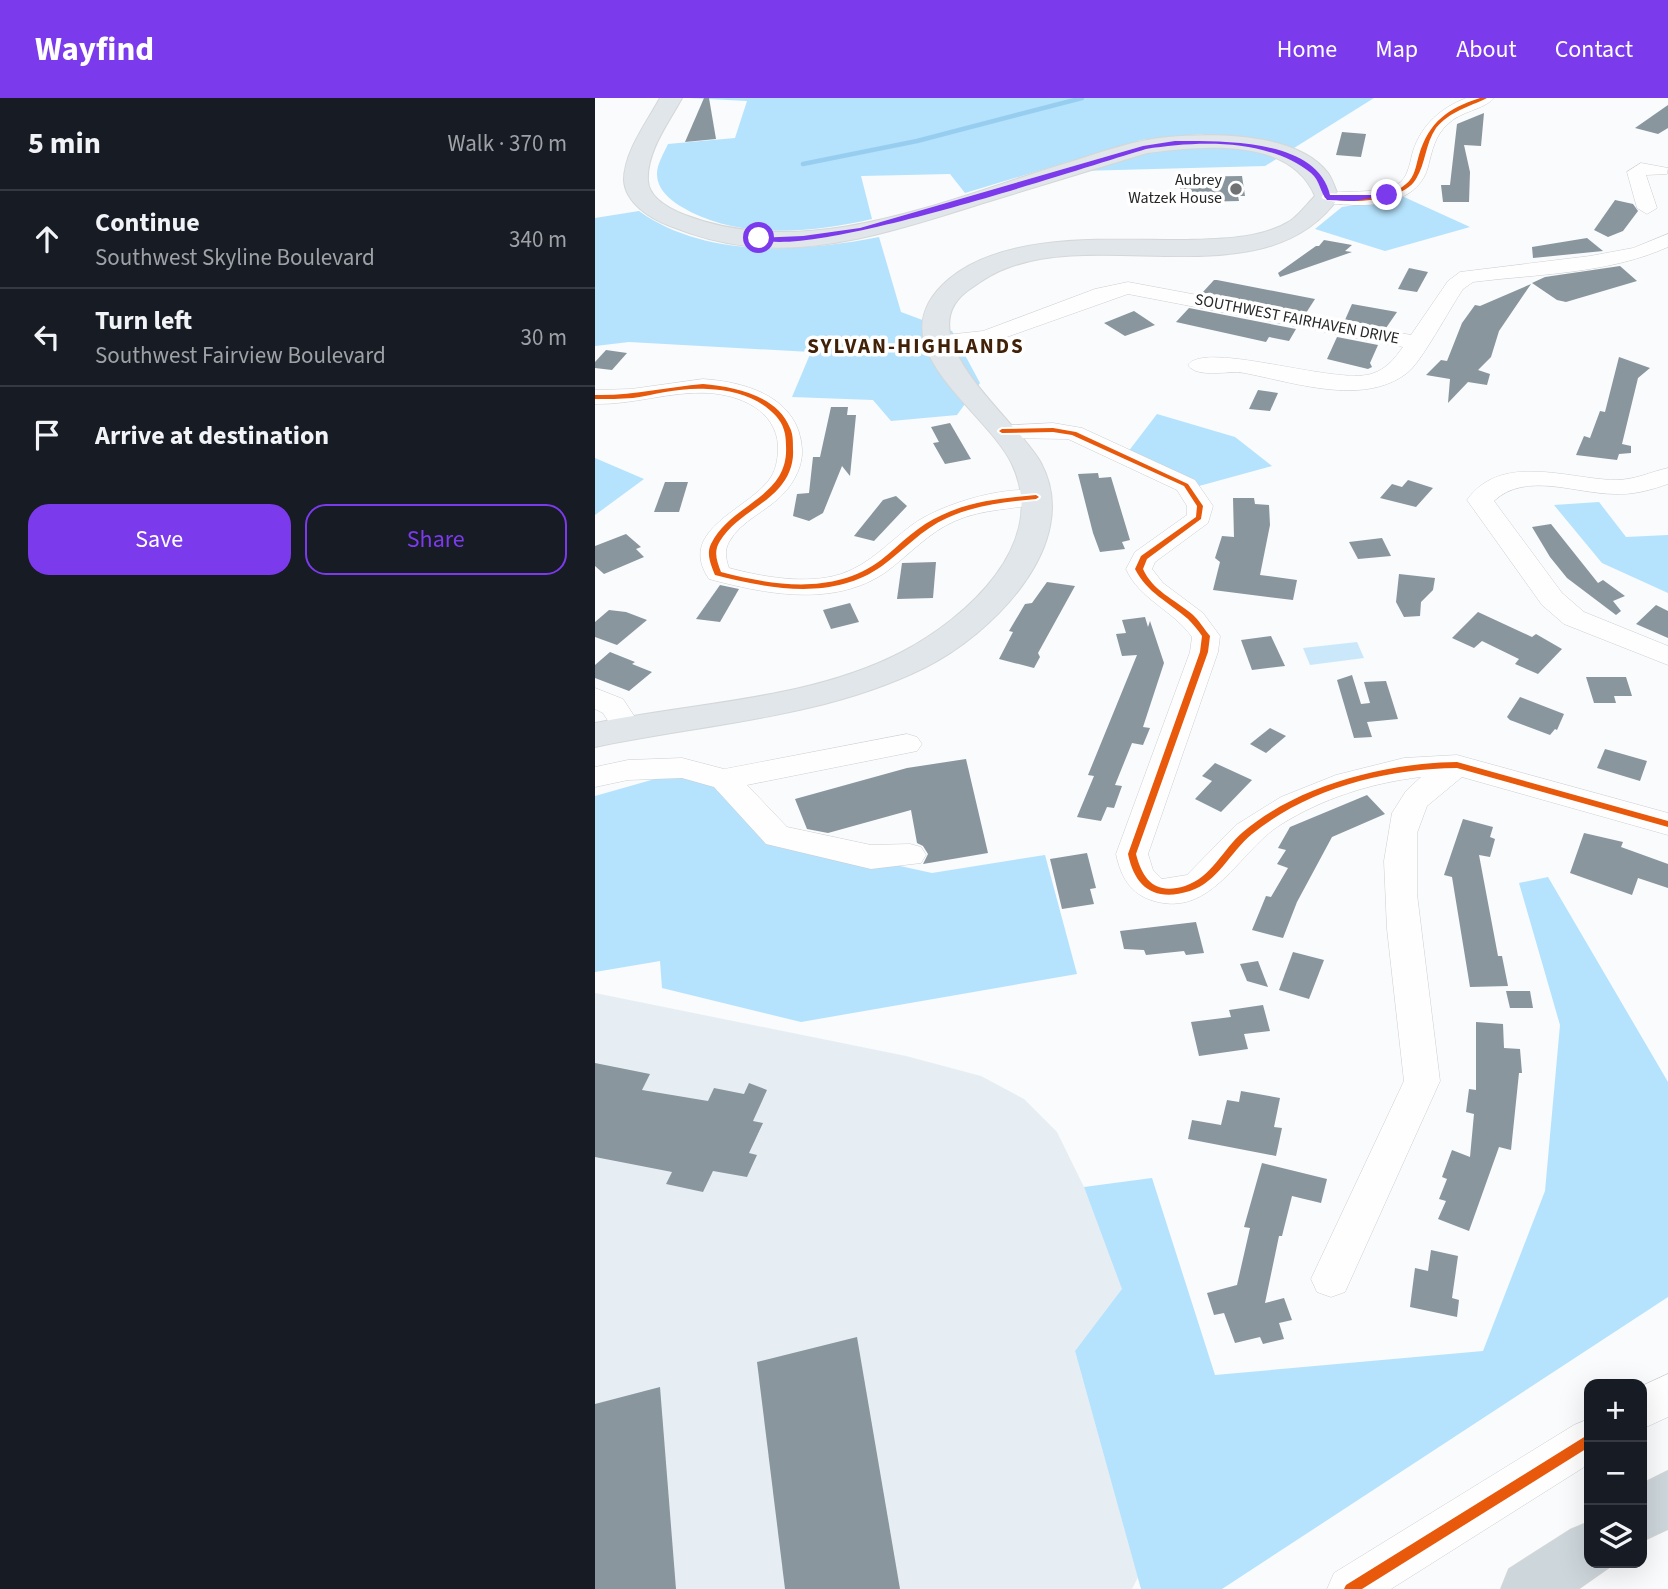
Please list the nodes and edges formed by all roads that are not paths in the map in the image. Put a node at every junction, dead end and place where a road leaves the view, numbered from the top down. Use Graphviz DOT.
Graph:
graph roads {
  1 [pos="671,98"];
  2 [pos="1485,98"];
  3 [pos="1665,171"];
  4 [pos="1327,197"];
  5 [pos="1647,208"];
  6 [pos="1668,240"];
  7 [pos="936,343"];
  8 [pos="1418,343"];
  9 [pos="1199,365"];
  10 [pos="595,397"];
  11 [pos="1002,431"];
  12 [pos="1668,475"];
  13 [pos="1036,497"];
  14 [pos="1668,656"];
  15 [pos="595,697"];
  16 [pos="627,728"];
  17 [pos="595,735"];
  18 [pos="907,744"];
  19 [pos="1457,765"];
  20 [pos="595,777"];
  21 [pos="725,779"];
  22 [pos="1668,824"];
  23 [pos="910,855"];
  24 [pos="1331,1279"];
  25 [pos="1668,1394"];
  26 [pos="1647,1406"];
  27 [pos="1586,1442"];
  28 [pos="1668,1498"];
  29 [pos="1647,1511"];
  30 [pos="1584,1552"];
  31 [pos="1350,1589"];
  32 [pos="1529,1589"];
  1 -- 4 [label="main road"];
  2 -- 4 [label="street"];
  3 -- 5 [label="street"];
  4 -- 7 [label="main road"];
  6 -- 8 [label="street, SOUTHWEST FAIRHAVEN DRIVE"];
  7 -- 8 [label="street, SOUTHWEST FAIRHAVEN DRIVE"];
  7 -- 11 [label="main road"];
  8 -- 9 [label="street"];
  10 -- 13 [label="street"];
  11 -- 13 [label="main road"];
  11 -- 19 [label="street"];
  12 -- 14 [label="street"];
  13 -- 16 [label="main road"];
  15 -- 16 [label="street"];
  16 -- 17 [label="main road"];
  18 -- 21 [label="street"];
  19 -- 22 [label="street"];
  19 -- 24 [label="street"];
  20 -- 21 [label="street"];
  21 -- 23 [label="street"];
  25 -- 26 [label="street"];
  27 -- 31 [label="street"];
  28 -- 29 [label="highway"];
  30 -- 32 [label="highway"];
}
